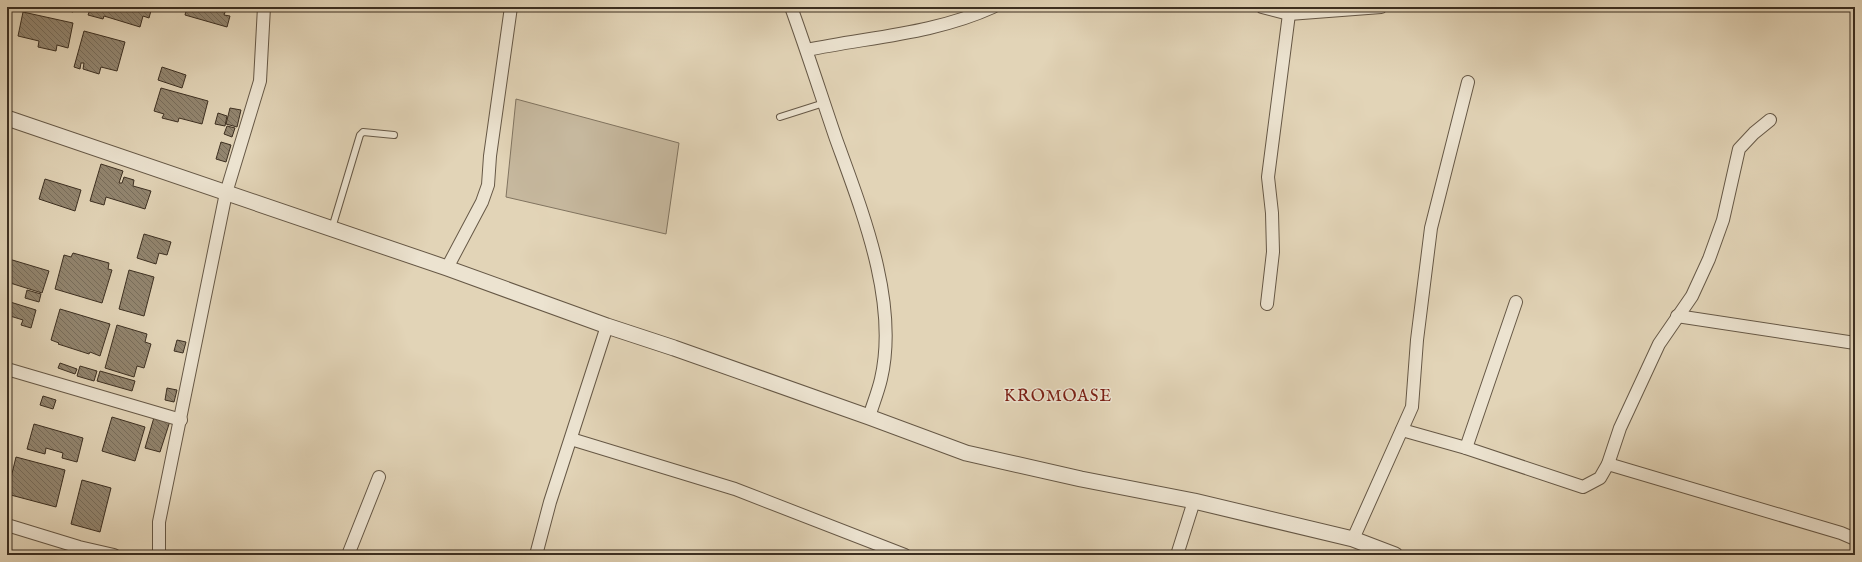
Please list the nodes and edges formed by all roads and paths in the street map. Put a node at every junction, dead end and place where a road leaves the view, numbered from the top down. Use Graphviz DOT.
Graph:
graph roads {
  1 [pos="264,7"];
  2 [pos="511,7"];
  3 [pos="791,7"];
  4 [pos="993,7"];
  5 [pos="1262,7"];
  6 [pos="1381,7"];
  7 [pos="1289,14"];
  8 [pos="807,50"];
  9 [pos="1468,82"];
  10 [pos="824,103"];
  11 [pos="780,117"];
  12 [pos="7,118"];
  13 [pos="1770,120"];
  14 [pos="394,135"];
  15 [pos="226,193"];
  16 [pos="332,228"];
  17 [pos="447,268"];
  18 [pos="1516,302"];
  19 [pos="1267,304"];
  20 [pos="1677,316"];
  21 [pos="607,326"];
  22 [pos="1855,343"];
  23 [pos="7,369"];
  24 [pos="869,417"];
  25 [pos="181,420"];
  26 [pos="1402,430"];
  27 [pos="571,439"];
  28 [pos="1466,448"];
  29 [pos="1608,464"];
  30 [pos="379,477"];
  31 [pos="1194,501"];
  32 [pos="7,525"];
  33 [pos="1353,539"];
  34 [pos="1855,539"];
  35 [pos="114,555"];
  36 [pos="159,555"];
  37 [pos="348,555"];
  38 [pos="536,555"];
  39 [pos="905,555"];
  40 [pos="1177,555"];
  41 [pos="1394,555"];
  1 -- 15 [label="street"];
  2 -- 17 [label="street"];
  3 -- 8 [label="street"];
  4 -- 8 [label="street"];
  5 -- 7 [label="street"];
  6 -- 7 [label="street"];
  7 -- 19 [label="street"];
  8 -- 10 [label="street"];
  9 -- 26 [label="street"];
  10 -- 11 [label="lane"];
  10 -- 24 [label="street"];
  12 -- 15 [label="street"];
  13 -- 20 [label="street"];
  14 -- 16 [label="lane"];
  15 -- 16 [label="street"];
  15 -- 25 [label="street"];
  16 -- 17 [label="street"];
  17 -- 21 [label="street"];
  18 -- 28 [label="street"];
  20 -- 22 [label="street"];
  20 -- 29 [label="street"];
  21 -- 24 [label="street"];
  21 -- 27 [label="street"];
  23 -- 25 [label="street"];
  24 -- 31 [label="street"];
  25 -- 36 [label="street"];
  26 -- 28 [label="street"];
  26 -- 33 [label="street"];
  27 -- 38 [label="street"];
  27 -- 39 [label="street"];
  28 -- 29 [label="street"];
  29 -- 34 [label="street"];
  30 -- 37 [label="street"];
  31 -- 33 [label="street"];
  31 -- 40 [label="street"];
  32 -- 35 [label="street"];
  33 -- 41 [label="street"];
}
